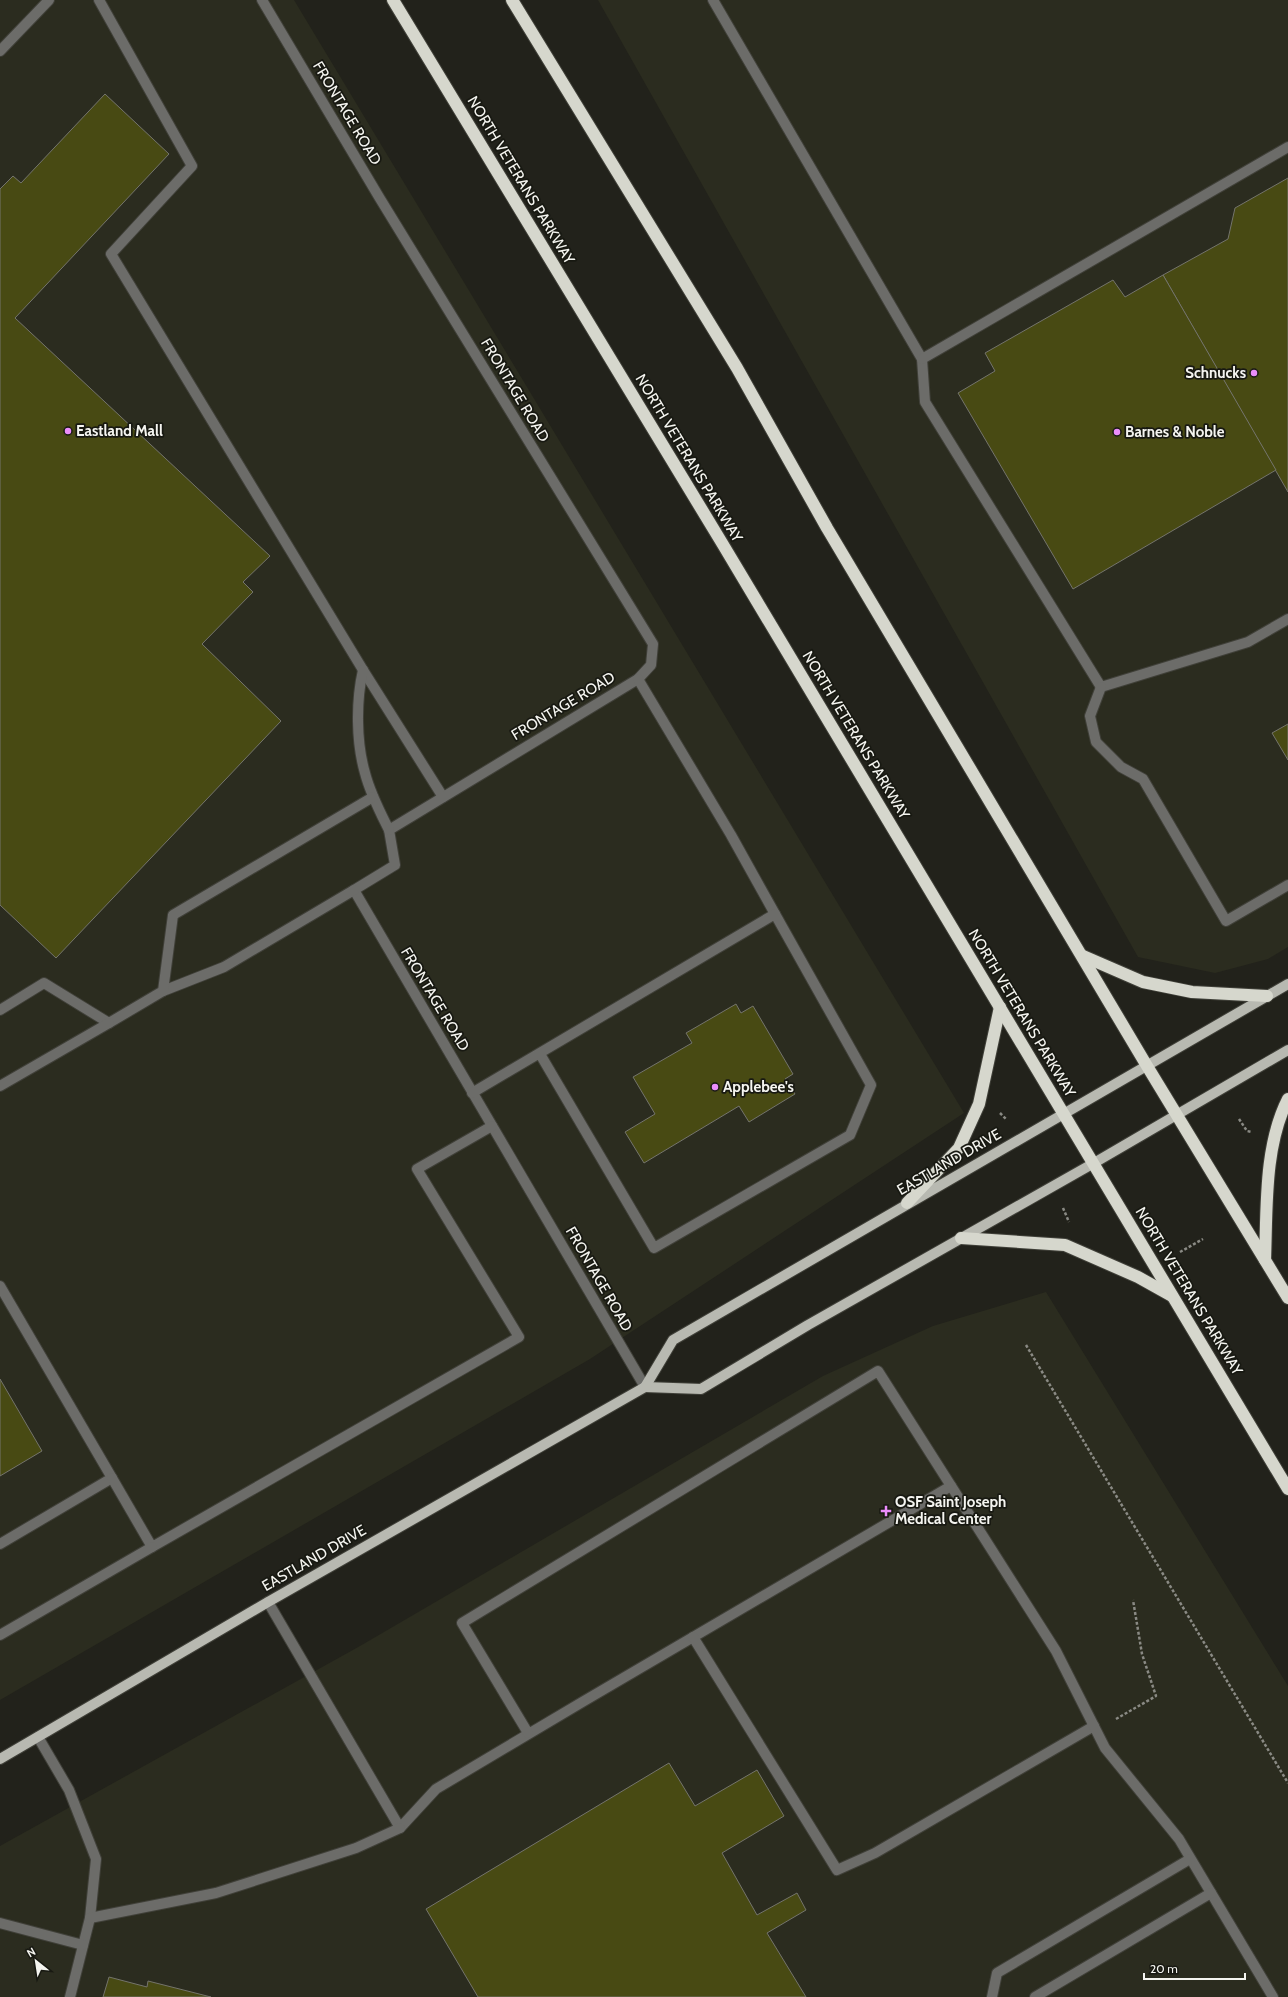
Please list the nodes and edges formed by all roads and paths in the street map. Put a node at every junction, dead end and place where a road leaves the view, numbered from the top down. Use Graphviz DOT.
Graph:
graph roads {
  1 [pos="49,0"];
  2 [pos="99,0"];
  3 [pos="262,0"];
  4 [pos="393,0"];
  5 [pos="512,0"];
  6 [pos="713,0"];
  7 [pos="0,51"];
  8 [pos="1288,147"];
  9 [pos="922,359"];
  10 [pos="1288,619"];
  11 [pos="363,670"];
  12 [pos="638,679"];
  13 [pos="1101,687"];
  14 [pos="373,797"];
  15 [pos="443,797"];
  16 [pos="389,830"];
  17 [pos="1288,885"];
  18 [pos="354,890"];
  19 [pos="775,914"];
  20 [pos="1083,956"];
  21 [pos="1288,984"];
  22 [pos="163,991"];
  23 [pos="1267,996"];
  24 [pos="1000,1007"];
  25 [pos="0,1010"];
  26 [pos="109,1023"];
  27 [pos="1288,1050"];
  28 [pos="540,1054"];
  29 [pos="1147,1066"];
  30 [pos="0,1086"];
  31 [pos="472,1093"];
  32 [pos="1288,1099"];
  33 [pos="996,1111"];
  34 [pos="1064,1114"];
  35 [pos="1177,1115"];
  36 [pos="1239,1119"];
  37 [pos="1010,1124"];
  38 [pos="492,1126"];
  39 [pos="1255,1132"];
  40 [pos="1094,1163"];
  41 [pos="908,1203"];
  42 [pos="1061,1204"];
  43 [pos="1070,1224"];
  44 [pos="960,1238"];
  45 [pos="1203,1239"];
  46 [pos="1180,1252"];
  47 [pos="1265,1260"];
  48 [pos="0,1286"];
  49 [pos="1172,1296"];
  50 [pos="1288,1298"];
  51 [pos="1026,1344"];
  52 [pos="645,1387"];
  53 [pos="112,1478"];
  54 [pos="951,1486"];
  55 [pos="1288,1489"];
  56 [pos="0,1544"];
  57 [pos="152,1547"];
  58 [pos="1133,1600"];
  59 [pos="268,1602"];
  60 [pos="0,1635"];
  61 [pos="693,1637"];
  62 [pos="1094,1726"];
  63 [pos="528,1733"];
  64 [pos="38,1737"];
  65 [pos="0,1760"];
  66 [pos="1288,1783"];
  67 [pos="400,1828"];
  68 [pos="1190,1859"];
  69 [pos="1210,1892"];
  70 [pos="90,1918"];
  71 [pos="0,1924"];
  72 [pos="83,1945"];
  73 [pos="70,1997"];
  74 [pos="992,1997"];
  75 [pos="1035,1997"];
  76 [pos="1273,1997"];
  1 -- 7 [label="street"];
  2 -- 11 [label="street"];
  3 -- 12 [label="street, FRONTAGE ROAD"];
  4 -- 24 [label="highway, NORTH VETERANS PARKWAY"];
  5 -- 20 [label="highway"];
  6 -- 9 [label="street"];
  8 -- 9 [label="street"];
  9 -- 13 [label="street"];
  10 -- 13 [label="street"];
  11 -- 14 [label="street"];
  11 -- 15 [label="street"];
  12 -- 15 [label="street, FRONTAGE ROAD"];
  12 -- 19 [label="street"];
  13 -- 17 [label="street"];
  14 -- 16 [label="street"];
  14 -- 22 [label="street"];
  15 -- 16 [label="street, FRONTAGE ROAD"];
  16 -- 18 [label="street"];
  18 -- 22 [label="street"];
  18 -- 31 [label="street, FRONTAGE ROAD"];
  19 -- 28 [label="street"];
  19 -- 28 [label="street"];
  20 -- 23 [label="highway"];
  20 -- 29 [label="highway"];
  21 -- 23 [label="main road, EASTLAND DRIVE"];
  22 -- 26 [label="street"];
  23 -- 29 [label="main road, EASTLAND DRIVE"];
  24 -- 34 [label="highway, NORTH VETERANS PARKWAY"];
  24 -- 41 [label="highway"];
  25 -- 26 [label="street"];
  26 -- 30 [label="street"];
  27 -- 35 [label="main road"];
  28 -- 31 [label="street"];
  29 -- 34 [label="main road, EASTLAND DRIVE"];
  29 -- 35 [label="highway"];
  31 -- 38 [label="street, FRONTAGE ROAD"];
  32 -- 47 [label="highway"];
  33 -- 37 [label="path"];
  34 -- 40 [label="highway, NORTH VETERANS PARKWAY"];
  34 -- 41 [label="main road, EASTLAND DRIVE"];
  35 -- 40 [label="main road"];
  35 -- 47 [label="highway"];
  36 -- 39 [label="path"];
  38 -- 52 [label="street, FRONTAGE ROAD"];
  38 -- 57 [label="street"];
  40 -- 44 [label="main road"];
  40 -- 49 [label="highway, NORTH VETERANS PARKWAY"];
  41 -- 52 [label="main road, EASTLAND DRIVE"];
  42 -- 43 [label="path"];
  44 -- 49 [label="highway"];
  44 -- 52 [label="main road"];
  45 -- 46 [label="path"];
  47 -- 50 [label="highway"];
  48 -- 53 [label="street"];
  49 -- 55 [label="highway, NORTH VETERANS PARKWAY"];
  51 -- 66 [label="path"];
  52 -- 59 [label="main road, EASTLAND DRIVE"];
  53 -- 56 [label="street"];
  53 -- 57 [label="street"];
  54 -- 61 [label="street"];
  54 -- 62 [label="street"];
  54 -- 63 [label="street"];
  57 -- 60 [label="street"];
  58 -- 62 [label="path"];
  59 -- 64 [label="main road, EASTLAND DRIVE"];
  59 -- 67 [label="street"];
  61 -- 62 [label="street"];
  61 -- 63 [label="street"];
  62 -- 68 [label="street"];
  63 -- 67 [label="street"];
  64 -- 65 [label="main road, EASTLAND DRIVE"];
  64 -- 70 [label="street"];
  67 -- 70 [label="street"];
  68 -- 69 [label="street"];
  68 -- 74 [label="street"];
  69 -- 75 [label="street"];
  69 -- 76 [label="street"];
  70 -- 72 [label="street"];
  71 -- 72 [label="street"];
  72 -- 73 [label="street"];
}
